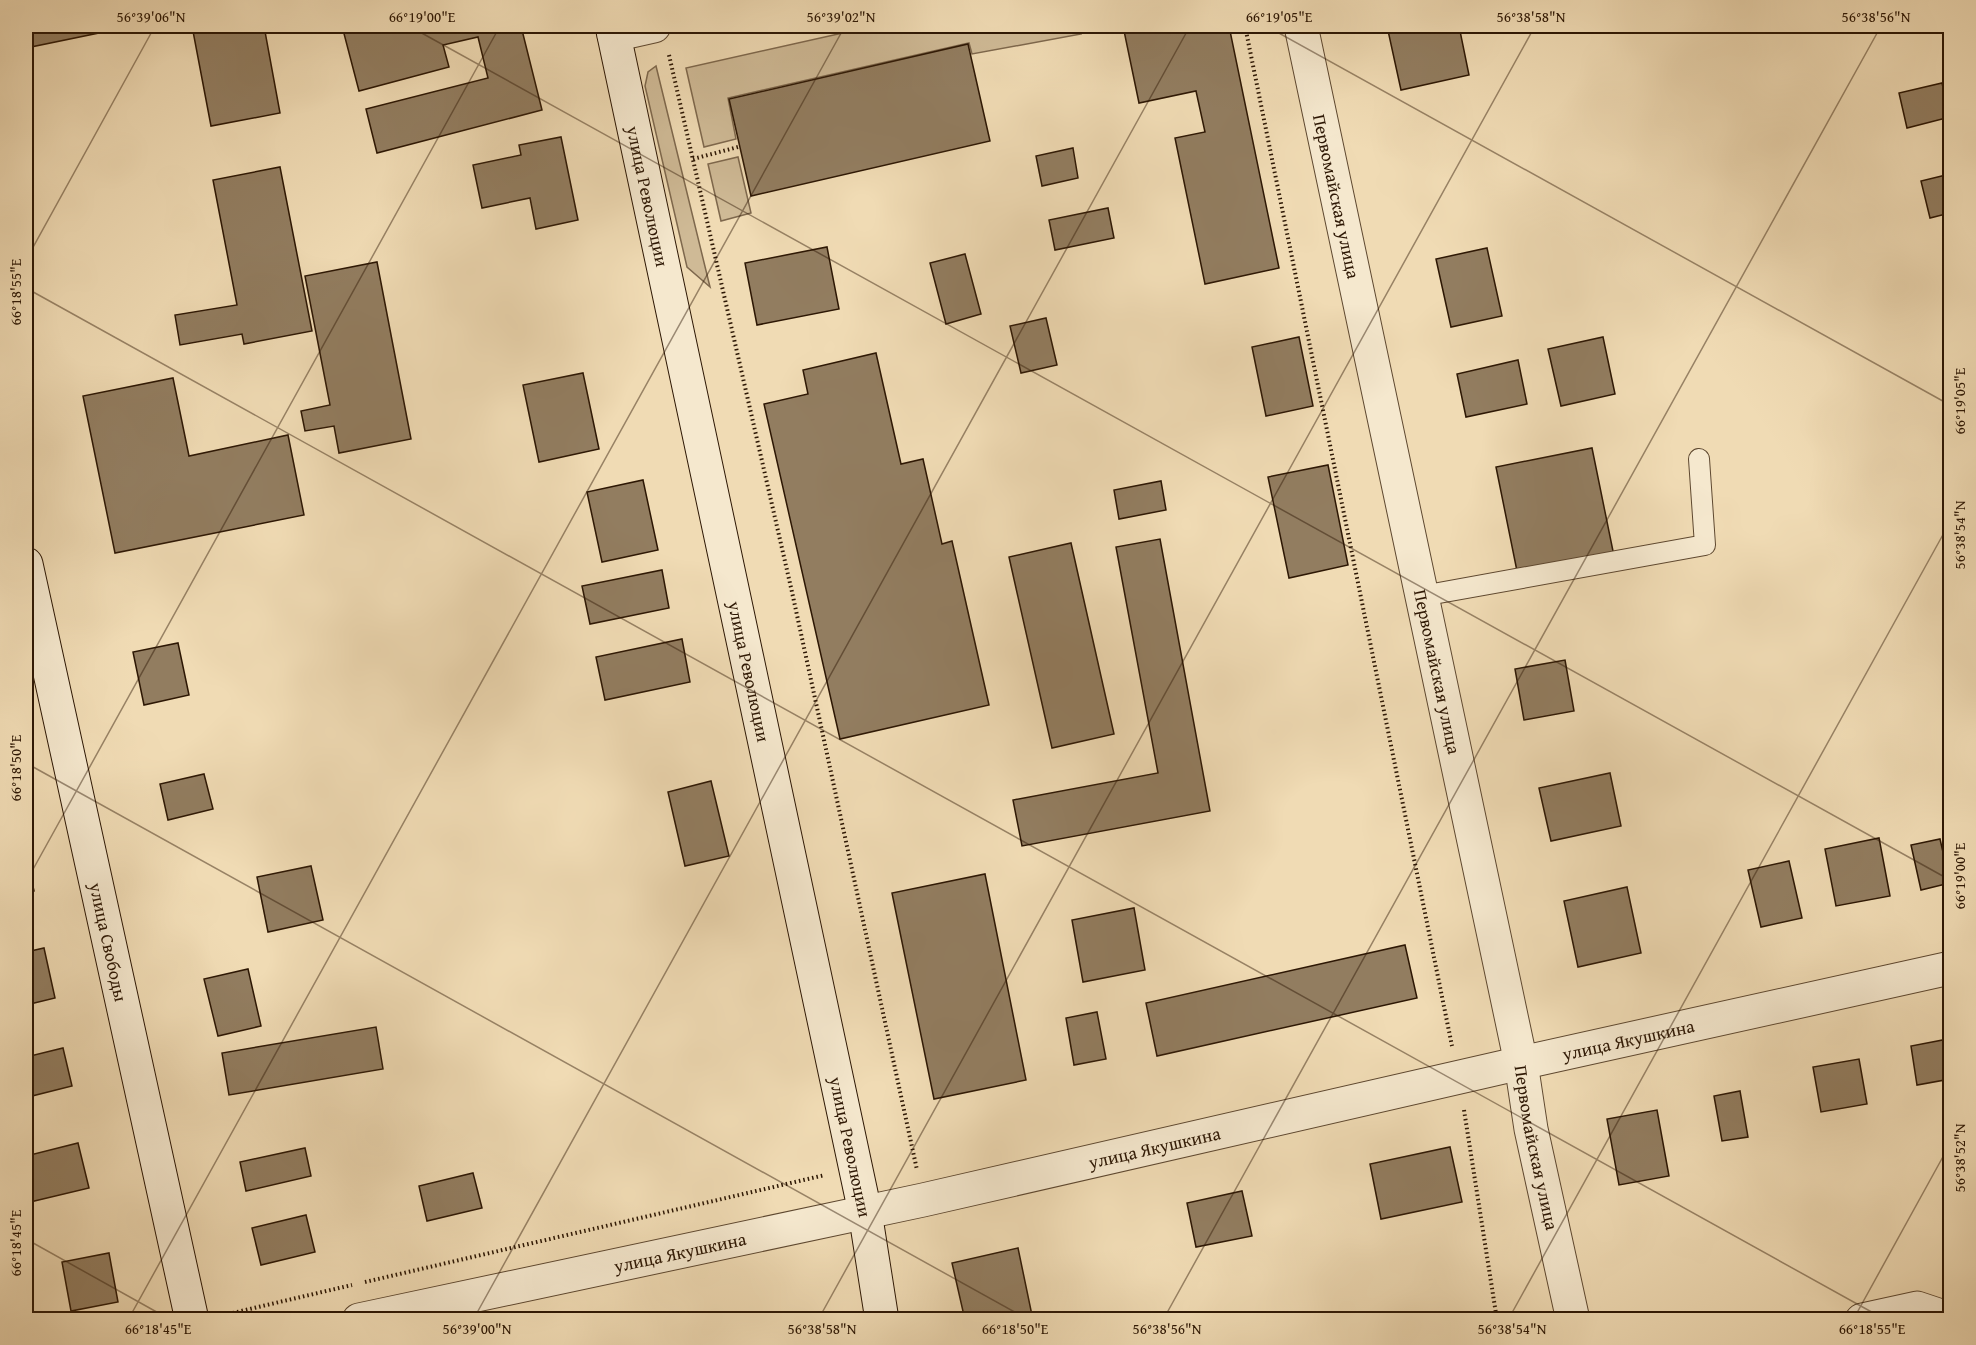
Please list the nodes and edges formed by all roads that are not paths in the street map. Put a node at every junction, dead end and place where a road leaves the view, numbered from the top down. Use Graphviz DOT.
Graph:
graph roads {
  1 [pos="1301,26"];
  2 [pos="613,30"];
  3 [pos="661,37"];
  4 [pos="1699,459"];
  5 [pos="26,564"];
  6 [pos="1422,596"];
  7 [pos="1950,968"];
  8 [pos="1521,1063"];
  9 [pos="865,1212"];
  10 [pos="204,1318"];
  11 [pos="1950,1319"];
  12 [pos="359,1320"];
  13 [pos="882,1320"];
  14 [pos="1573,1320"];
  15 [pos="1862,1320"];
  1 -- 6 [label="street, Первомайская улица"];
  2 -- 3 [label="street"];
  2 -- 9 [label="street, улица Революции"];
  4 -- 6 [label="lane"];
  5 -- 10 [label="street, улица Свободы"];
  6 -- 8 [label="street, Первомайская улица"];
  7 -- 8 [label="street, улица Якушкина"];
  8 -- 9 [label="street, улица Якушкина"];
  8 -- 14 [label="street, Первомайская улица"];
  9 -- 12 [label="street, улица Якушкина"];
  9 -- 13 [label="street, улица Революции"];
  11 -- 15 [label="street"];
}
